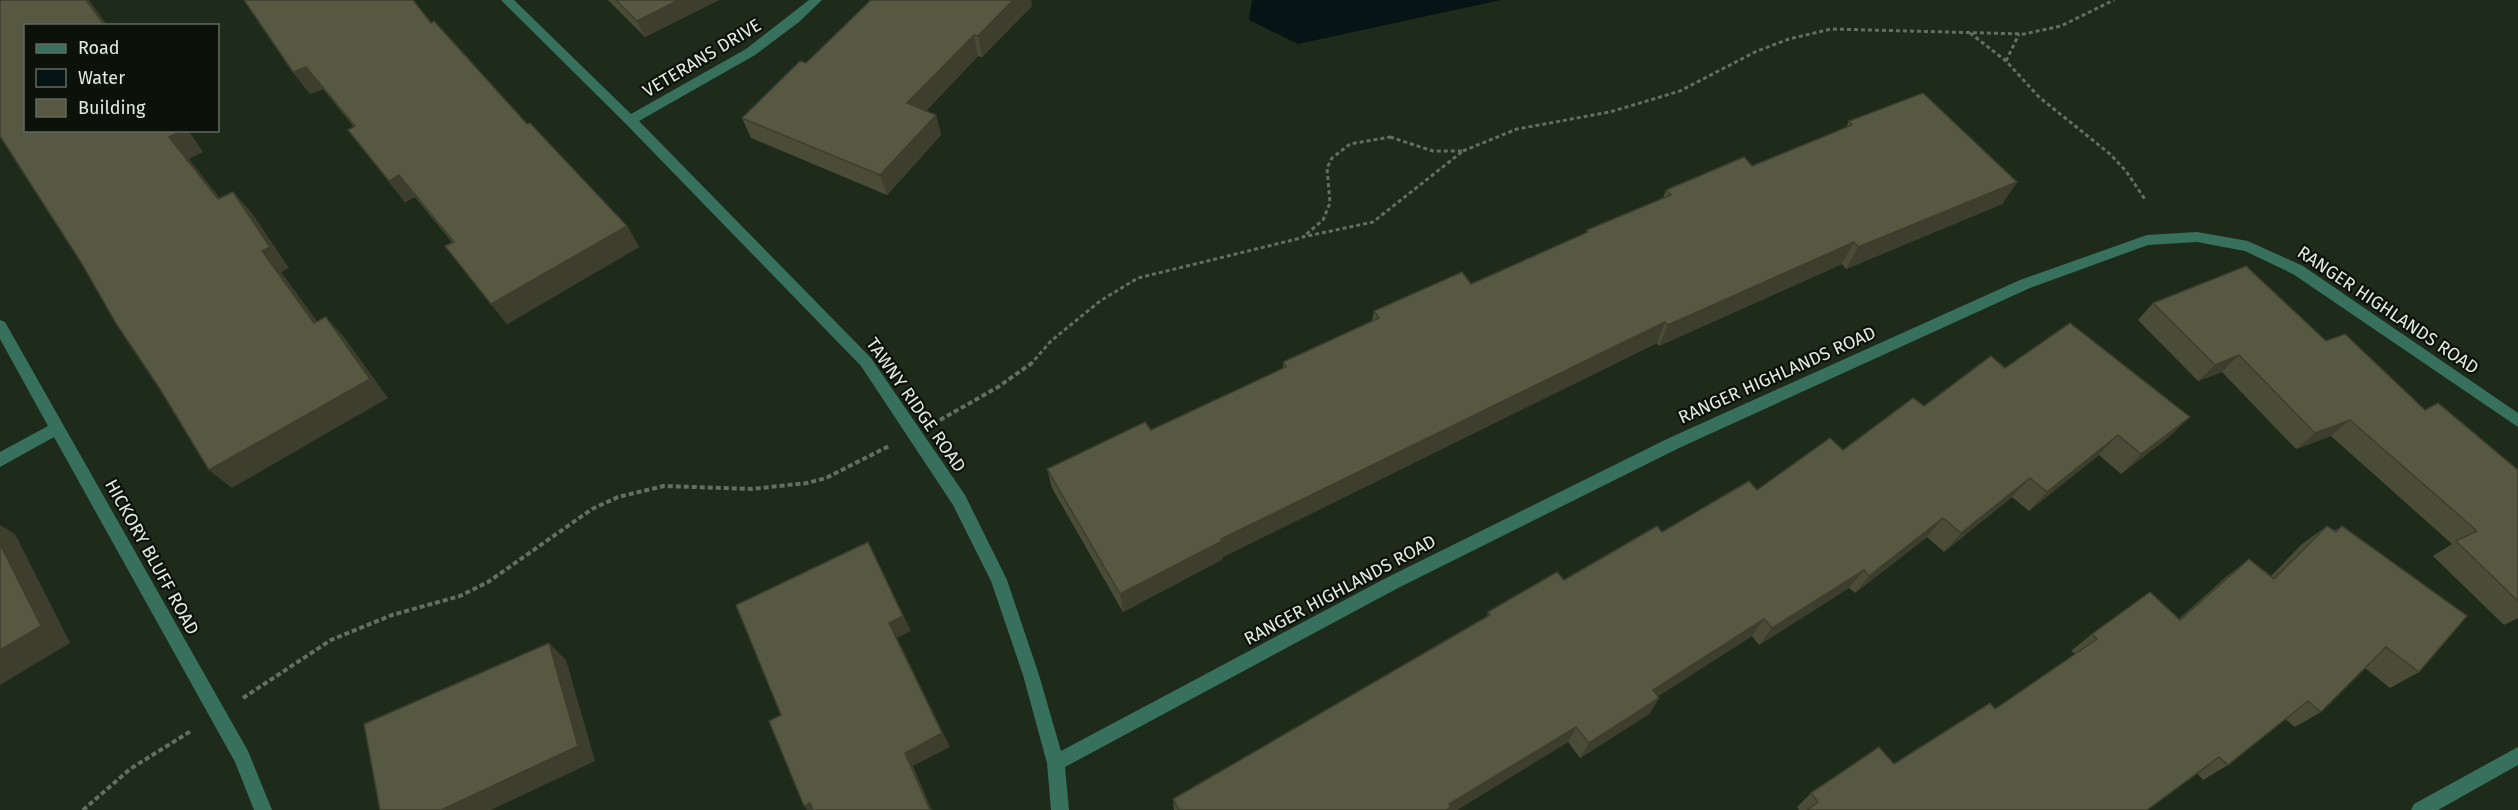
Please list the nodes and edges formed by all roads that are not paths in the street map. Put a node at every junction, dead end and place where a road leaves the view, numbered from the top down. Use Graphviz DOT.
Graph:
graph roads {
  1 [pos="507,0"];
  2 [pos="816,0"];
  3 [pos="630,120"];
  4 [pos="0,326"];
  5 [pos="2518,421"];
  6 [pos="57,428"];
  7 [pos="0,460"];
  8 [pos="2518,756"];
  9 [pos="1056,763"];
  10 [pos="263,810"];
  11 [pos="1059,810"];
  12 [pos="2420,810"];
  1 -- 3 [label="street, TAWNY RIDGE ROAD"];
  2 -- 3 [label="street, VETERANS DRIVE"];
  3 -- 9 [label="street, TAWNY RIDGE ROAD"];
  4 -- 6 [label="street, HICKORY BLUFF ROAD"];
  5 -- 9 [label="street, RANGER HIGHLANDS ROAD"];
  6 -- 7 [label="street"];
  6 -- 10 [label="street, HICKORY BLUFF ROAD"];
  8 -- 12 [label="street"];
  9 -- 11 [label="street, TAWNY RIDGE ROAD"];
}
